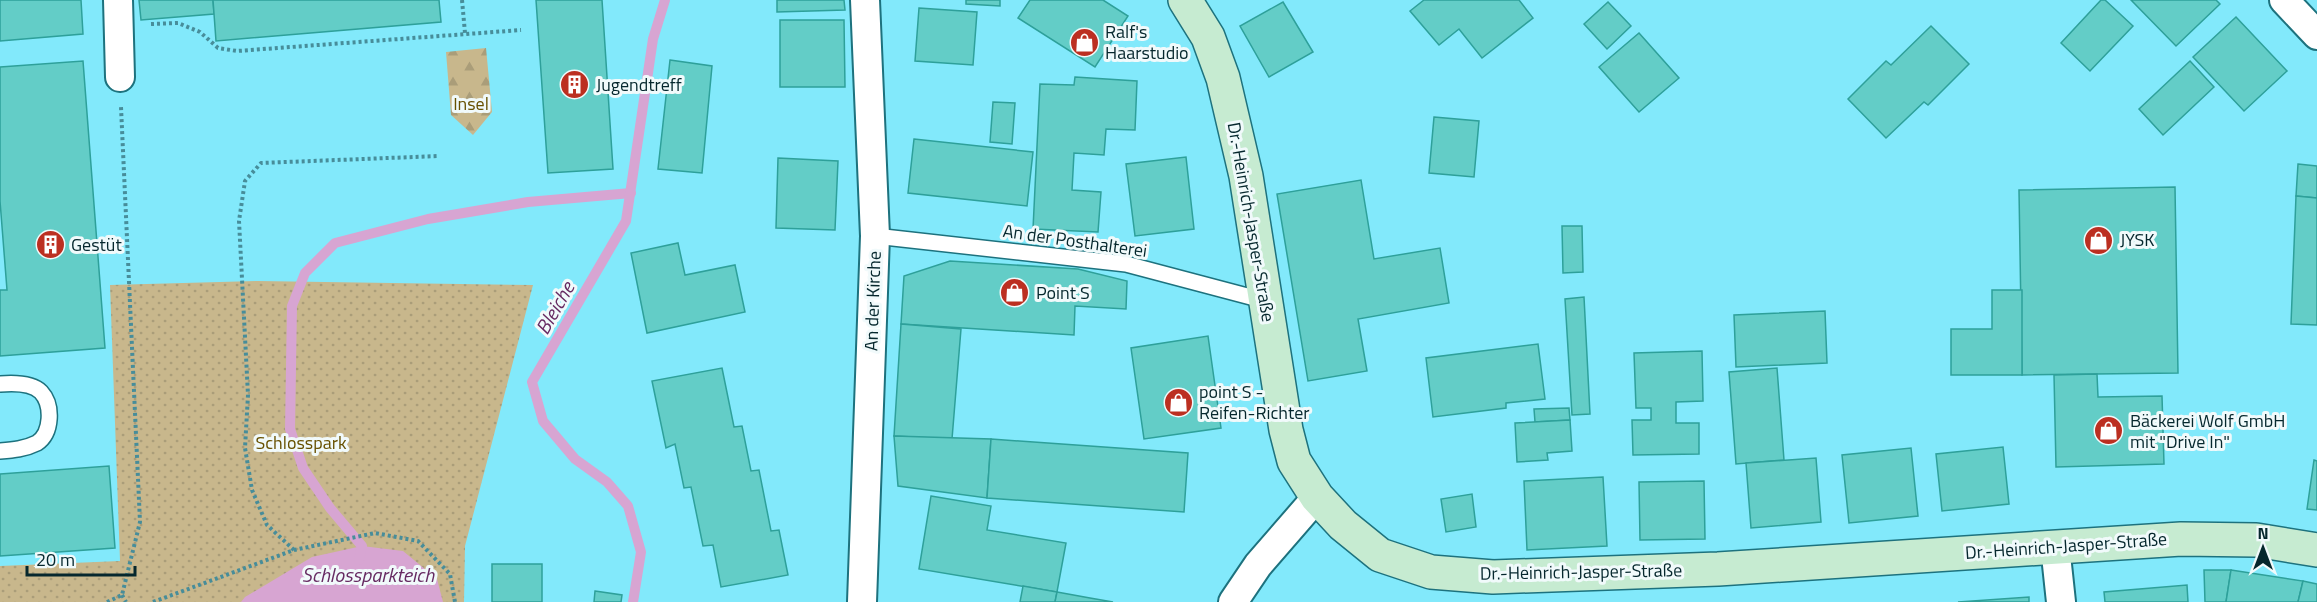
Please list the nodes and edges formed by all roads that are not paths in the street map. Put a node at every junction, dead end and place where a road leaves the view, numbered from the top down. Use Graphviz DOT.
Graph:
graph roads {
  1 [pos="865,0"];
  2 [pos="1185,0"];
  3 [pos="2284,0"];
  4 [pos="118,13"];
  5 [pos="2317,35"];
  6 [pos="120,77"];
  7 [pos="875,236"];
  8 [pos="1266,301"];
  9 [pos="0,384"];
  10 [pos="0,451"];
  11 [pos="1317,497"];
  12 [pos="2055,546"];
  13 [pos="2317,550"];
  14 [pos="862,602"];
  15 [pos="1233,602"];
  16 [pos="2061,602"];
  1 -- 7 [label="street, An der Kirche"];
  2 -- 8 [label="main road, Dr.-Heinrich-Jasper-Straße"];
  3 -- 5 [label="street"];
  4 -- 6 [label="street"];
  7 -- 8 [label="lane, An der Posthalterei"];
  7 -- 14 [label="street, An der Kirche"];
  8 -- 11 [label="main road, Dr.-Heinrich-Jasper-Straße"];
  9 -- 10 [label="lane"];
  11 -- 12 [label="main road, Dr.-Heinrich-Jasper-Straße"];
  11 -- 15 [label="street"];
  12 -- 13 [label="main road, Dr.-Heinrich-Jasper-Straße"];
  12 -- 16 [label="street"];
}
